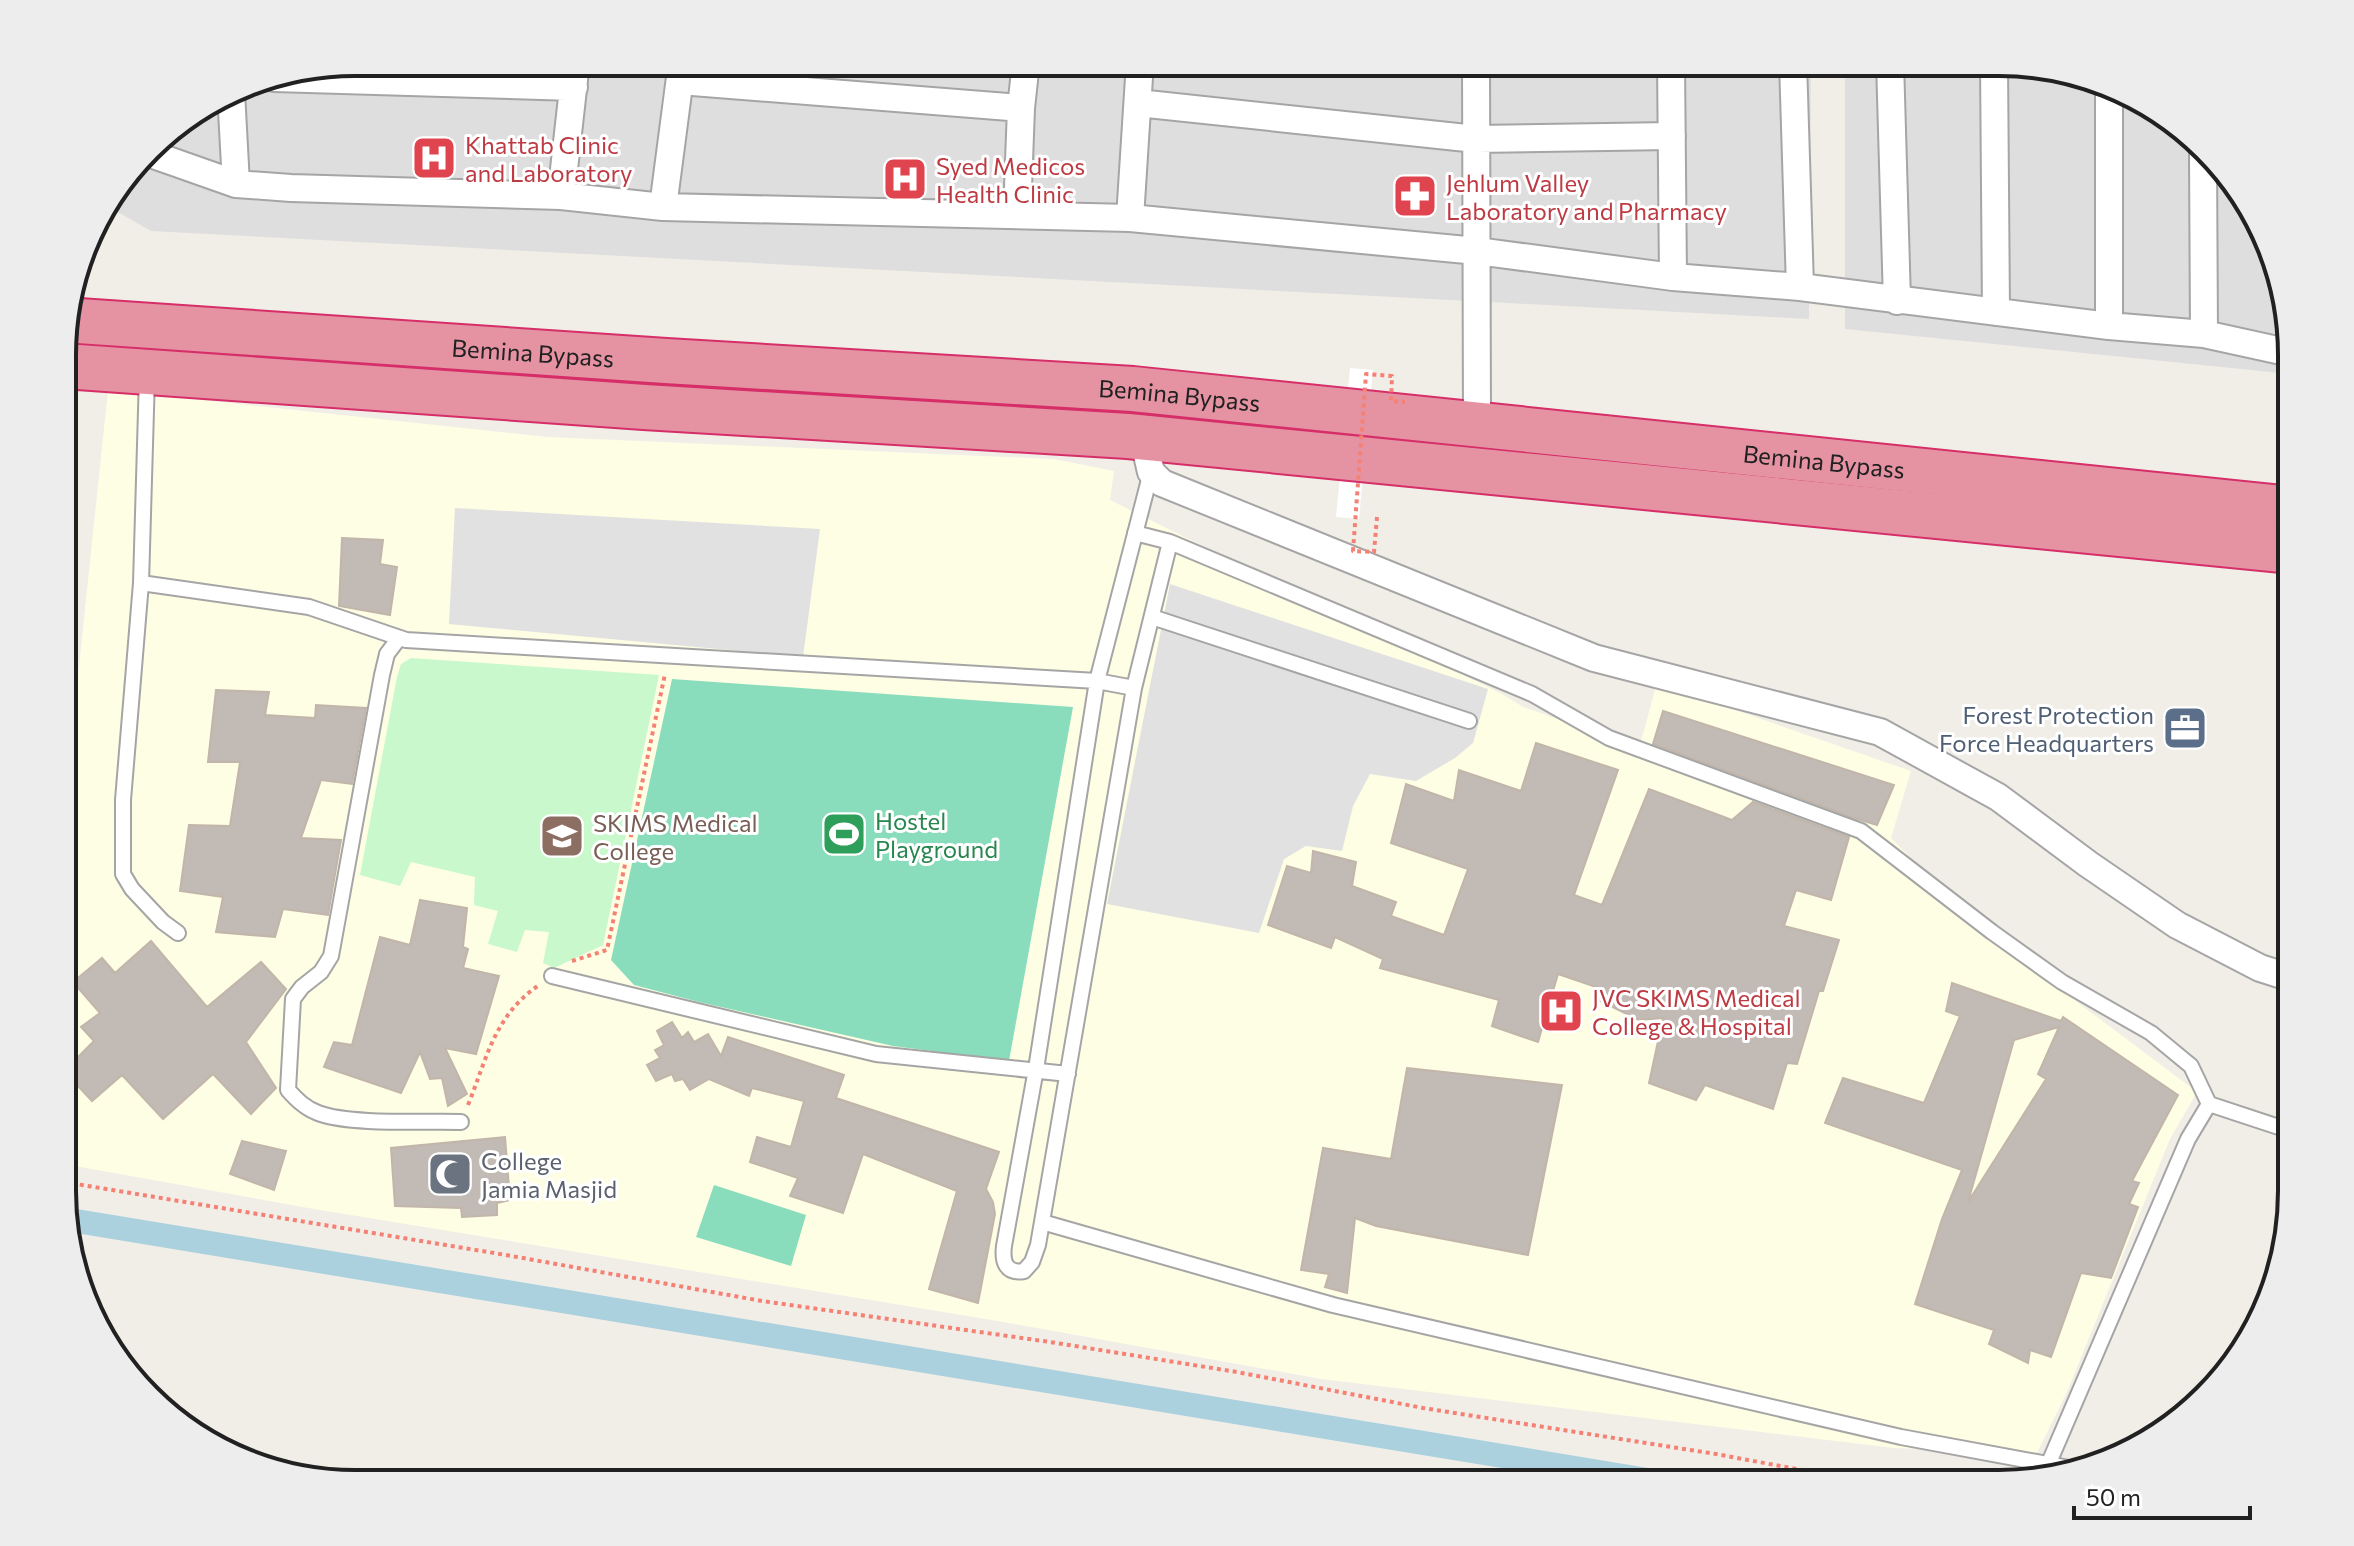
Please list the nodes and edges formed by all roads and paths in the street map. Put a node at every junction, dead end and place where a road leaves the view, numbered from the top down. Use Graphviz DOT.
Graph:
graph roads {
  1 [pos="1476,76"];
  2 [pos="1671,76"];
  3 [pos="1793,76"];
  4 [pos="1890,76"];
  5 [pos="1994,76"];
  6 [pos="575,77"];
  7 [pos="680,77"];
  8 [pos="726,77"];
  9 [pos="1024,77"];
  10 [pos="1139,77"];
  11 [pos="2109,99"];
  12 [pos="1138,103"];
  13 [pos="232,105"];
  14 [pos="1021,108"];
  15 [pos="1672,136"];
  16 [pos="1476,139"];
  17 [pos="159,157"];
  18 [pos="2203,166"];
  19 [pos="236,184"];
  20 [pos="561,196"];
  21 [pos="663,207"];
  22 [pos="1017,214"];
  23 [pos="1130,218"];
  24 [pos="1477,251"];
  25 [pos="1673,277"];
  26 [pos="1800,287"];
  27 [pos="1897,301"];
  28 [pos="1996,312"];
  29 [pos="78,321"];
  30 [pos="2109,326"];
  31 [pos="2204,334"];
  32 [pos="2277,350"];
  33 [pos="76,367"];
  34 [pos="147,371"];
  35 [pos="1405,402"];
  36 [pos="1477,424"];
  37 [pos="1147,454"];
  38 [pos="2277,508"];
  39 [pos="1377,517"];
  40 [pos="1135,533"];
  41 [pos="1170,542"];
  42 [pos="2277,550"];
  43 [pos="141,583"];
  44 [pos="1152,617"];
  45 [pos="399,638"];
  46 [pos="669,655"];
  47 [pos="1097,681"];
  48 [pos="1134,688"];
  49 [pos="1469,721"];
  50 [pos="178,933"];
  51 [pos="2277,973"];
  52 [pos="552,976"];
  53 [pos="1036,1069"];
  54 [pos="1068,1074"];
  55 [pos="2209,1104"];
  56 [pos="461,1122"];
  57 [pos="2277,1126"];
  58 [pos="76,1184"];
  59 [pos="1042,1222"];
  60 [pos="2048,1465"];
  61 [pos="1797,1469"];
  1 -- 16 [label="street"];
  2 -- 15 [label="street"];
  3 -- 26 [label="street"];
  4 -- 27 [label="street"];
  5 -- 28 [label="street"];
  6 -- 20 [label="street"];
  7 -- 21 [label="street"];
  8 -- 14 [label="street"];
  9 -- 14 [label="street"];
  10 -- 12 [label="street"];
  11 -- 30 [label="street"];
  12 -- 16 [label="street"];
  12 -- 23 [label="street"];
  13 -- 19 [label="street"];
  14 -- 22 [label="street"];
  15 -- 16 [label="street"];
  15 -- 25 [label="street"];
  16 -- 24 [label="street"];
  17 -- 19 [label="street"];
  18 -- 31 [label="street"];
  19 -- 20 [label="street"];
  20 -- 21 [label="street"];
  21 -- 22 [label="street"];
  22 -- 23 [label="street"];
  23 -- 24 [label="street"];
  24 -- 25 [label="street"];
  24 -- 36 [label="street"];
  25 -- 26 [label="street"];
  26 -- 27 [label="street"];
  27 -- 28 [label="street"];
  28 -- 30 [label="street"];
  29 -- 36 [label="highway, Bemina Bypass"];
  30 -- 31 [label="street"];
  31 -- 32 [label="street"];
  33 -- 34 [label="highway, Bemina Bypass"];
  34 -- 37 [label="highway, Bemina Bypass"];
  34 -- 43 [label="lane"];
  35 -- 39 [label="path, bridge"];
  36 -- 38 [label="highway, Bemina Bypass"];
  37 -- 40 [label="lane"];
  37 -- 42 [label="highway, Bemina Bypass"];
  37 -- 51 [label="street"];
  40 -- 41 [label="lane"];
  40 -- 47 [label="lane"];
  41 -- 44 [label="lane"];
  41 -- 55 [label="lane"];
  43 -- 45 [label="lane"];
  43 -- 50 [label="lane"];
  44 -- 48 [label="lane"];
  44 -- 49 [label="lane"];
  45 -- 46 [label="lane"];
  45 -- 56 [label="lane"];
  46 -- 47 [label="lane"];
  46 -- 52 [label="path"];
  47 -- 48 [label="lane"];
  47 -- 53 [label="lane"];
  48 -- 54 [label="lane"];
  52 -- 53 [label="lane"];
  52 -- 56 [label="path"];
  53 -- 54 [label="lane"];
  53 -- 59 [label="lane"];
  54 -- 59 [label="lane"];
  55 -- 57 [label="lane"];
  55 -- 60 [label="lane"];
  58 -- 61 [label="path"];
  59 -- 60 [label="lane"];
}
